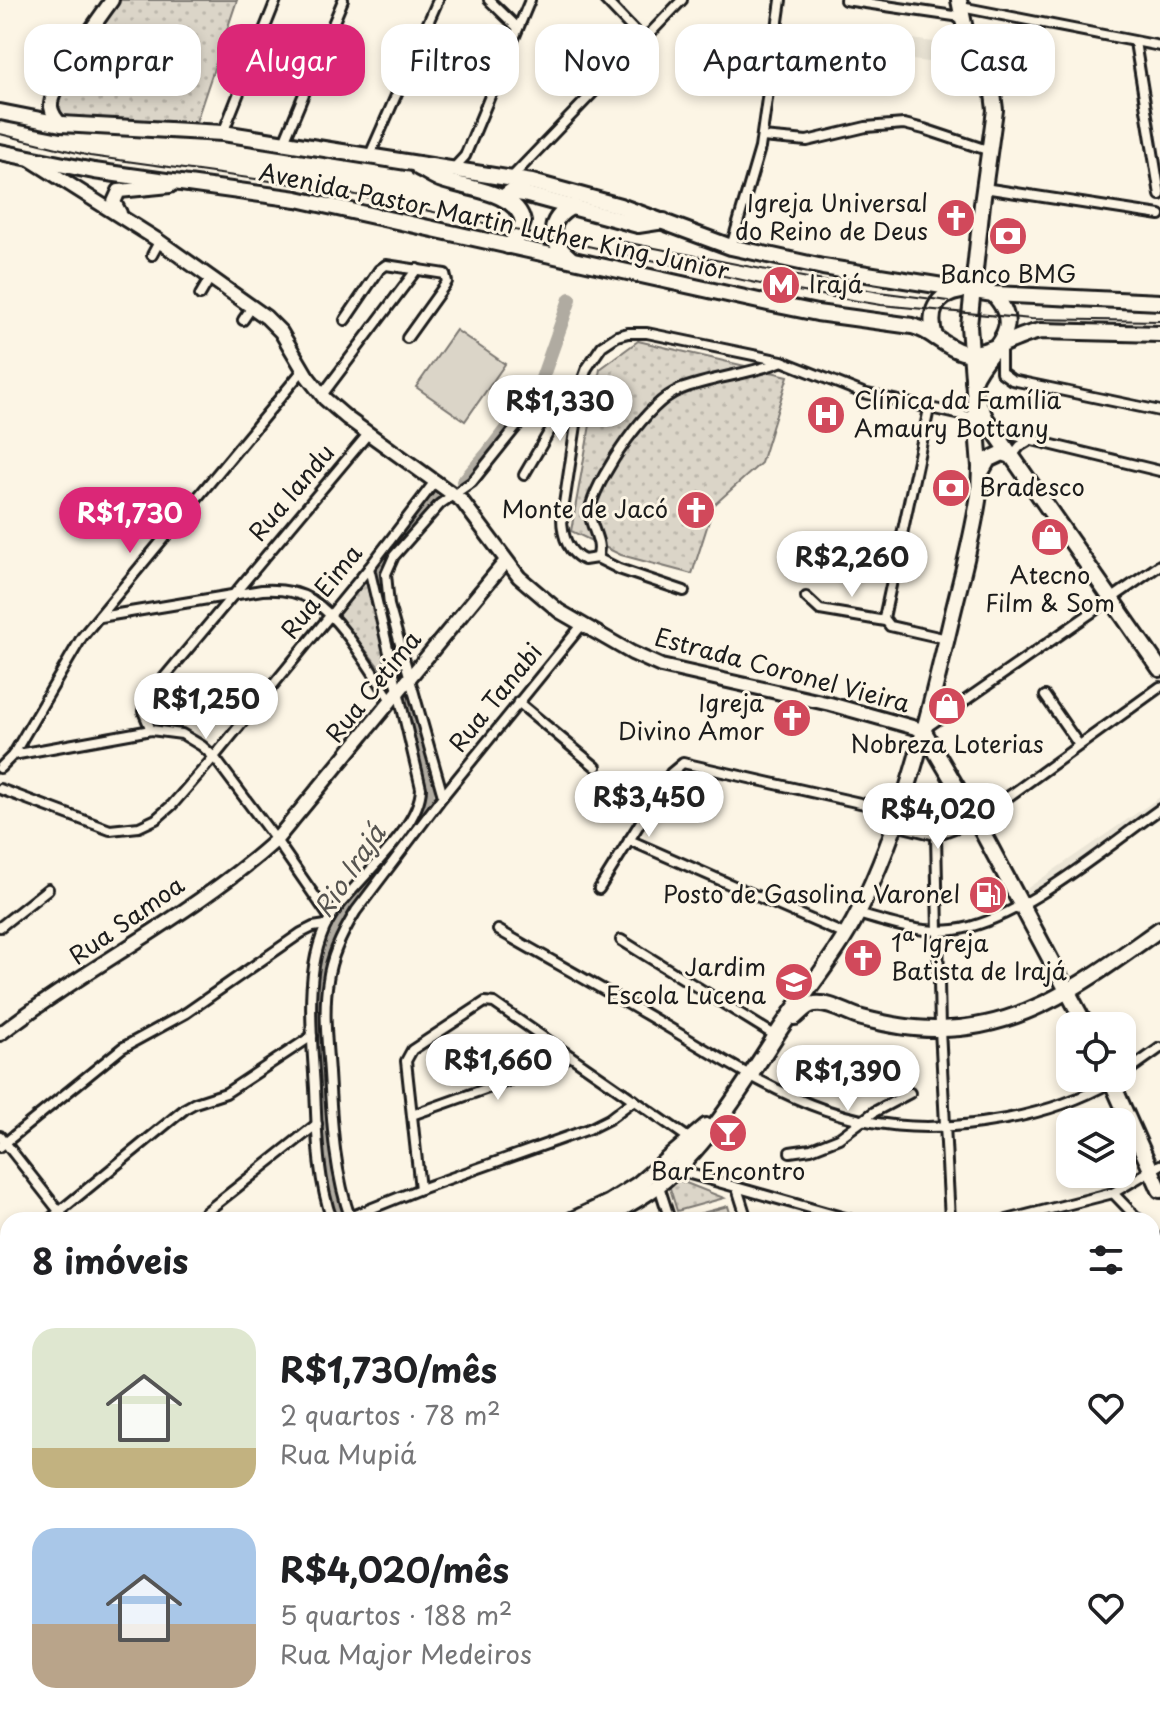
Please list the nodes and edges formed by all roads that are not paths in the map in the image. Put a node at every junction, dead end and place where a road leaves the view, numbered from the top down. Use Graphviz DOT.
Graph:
graph roads {
  1 [pos="112,0"];
  2 [pos="276,0"];
  3 [pos="343,0"];
  4 [pos="438,0"];
  5 [pos="489,0"];
  6 [pos="530,0"];
  7 [pos="605,0"];
  8 [pos="682,0"];
  9 [pos="781,0"];
  10 [pos="845,0"];
  11 [pos="960,8"];
  12 [pos="514,24"];
  13 [pos="628,24"];
  14 [pos="659,24"];
  15 [pos="519,26"];
  16 [pos="1135,42"];
  17 [pos="1160,46"];
  18 [pos="490,96"];
  19 [pos="590,96"];
  20 [pos="0,114"];
  21 [pos="61,124"];
  22 [pos="223,133"];
  23 [pos="762,137"];
  24 [pos="284,142"];
  25 [pos="990,151"];
  26 [pos="0,152"];
  27 [pos="465,156"];
  28 [pos="369,157"];
  29 [pos="26,158"];
  30 [pos="408,163"];
  31 [pos="453,169"];
  32 [pos="471,172"];
  33 [pos="511,179"];
  34 [pos="190,184"];
  35 [pos="984,188"];
  36 [pos="1160,195"];
  37 [pos="502,198"];
  38 [pos="573,206"];
  39 [pos="1160,215"];
  40 [pos="128,221"];
  41 [pos="665,221"];
  42 [pos="159,242"];
  43 [pos="508,246"];
  44 [pos="731,247"];
  45 [pos="152,255"];
  46 [pos="570,258"];
  47 [pos="417,269"];
  48 [pos="210,278"];
  49 [pos="968,290"];
  50 [pos="993,294"];
  51 [pos="200,295"];
  52 [pos="1160,302"];
  53 [pos="252,307"];
  54 [pos="243,320"];
  55 [pos="345,320"];
  56 [pos="1160,334"];
  57 [pos="935,337"];
  58 [pos="407,338"];
  59 [pos="1001,344"];
  60 [pos="970,353"];
  61 [pos="782,361"];
  62 [pos="303,370"];
  63 [pos="974,386"];
  64 [pos="579,392"];
  65 [pos="322,395"];
  66 [pos="929,409"];
  67 [pos="1160,411"];
  68 [pos="975,418"];
  69 [pos="994,431"];
  70 [pos="368,434"];
  71 [pos="1030,440"];
  72 [pos="1008,455"];
  73 [pos="1160,471"];
  74 [pos="980,474"];
  75 [pos="524,475"];
  76 [pos="436,480"];
  77 [pos="454,494"];
  78 [pos="597,558"];
  79 [pos="505,562"];
  80 [pos="1160,565"];
  81 [pos="369,568"];
  82 [pos="684,591"];
  83 [pos="232,595"];
  84 [pos="806,597"];
  85 [pos="1113,600"];
  86 [pos="329,616"];
  87 [pos="99,617"];
  88 [pos="885,621"];
  89 [pos="582,625"];
  90 [pos="947,639"];
  91 [pos="1160,669"];
  92 [pos="409,679"];
  93 [pos="1160,687"];
  94 [pos="395,695"];
  95 [pos="1045,696"];
  96 [pos="518,702"];
  97 [pos="151,730"];
  98 [pos="923,730"];
  99 [pos="1079,745"];
  100 [pos="13,755"];
  101 [pos="214,757"];
  102 [pos="596,767"];
  103 [pos="0,768"];
  104 [pos="0,789"];
  105 [pos="443,796"];
  106 [pos="1160,809"];
  107 [pos="898,818"];
  108 [pos="976,820"];
  109 [pos="936,835"];
  110 [pos="276,840"];
  111 [pos="629,840"];
  112 [pos="48,889"];
  113 [pos="599,889"];
  114 [pos="1023,905"];
  115 [pos="858,914"];
  116 [pos="328,922"];
  117 [pos="0,927"];
  118 [pos="1160,929"];
  119 [pos="498,930"];
  120 [pos="938,931"];
  121 [pos="845,937"];
  122 [pos="621,940"];
  123 [pos="1059,972"];
  124 [pos="1090,978"];
  125 [pos="1069,992"];
  126 [pos="832,1007"];
  127 [pos="1078,1011"];
  128 [pos="940,1029"];
  129 [pos="0,1034"];
  130 [pos="776,1035"];
  131 [pos="312,1036"];
  132 [pos="1160,1048"];
  133 [pos="570,1056"];
  134 [pos="1136,1064"];
  135 [pos="750,1077"];
  136 [pos="1090,1092"];
  137 [pos="1121,1092"];
  138 [pos="910,1093"];
  139 [pos="634,1100"];
  140 [pos="724,1110"];
  141 [pos="412,1115"];
  142 [pos="863,1122"];
  143 [pos="317,1124"];
  144 [pos="946,1128"];
  145 [pos="690,1139"];
  146 [pos="2,1142"];
  147 [pos="790,1152"];
  148 [pos="1156,1168"];
  149 [pos="675,1170"];
  150 [pos="657,1178"];
  151 [pos="737,1188"];
  152 [pos="420,1189"];
  153 [pos="1160,1190"];
  154 [pos="1113,1193"];
  155 [pos="60,1212"];
  156 [pos="206,1212"];
  157 [pos="330,1212"];
  158 [pos="350,1212"];
  159 [pos="365,1212"];
  160 [pos="589,1212"];
  161 [pos="611,1212"];
  162 [pos="668,1212"];
  163 [pos="744,1212"];
  164 [pos="823,1212"];
  165 [pos="950,1212"];
  166 [pos="1038,1212"];
  167 [pos="1131,1212"];
  1 -- 21 [label="street"];
  2 -- 22 [label="street"];
  3 -- 24 [label="street"];
  4 -- 28 [label="street"];
  5 -- 12 [label="street"];
  6 -- 15 [label="street"];
  7 -- 13 [label="street"];
  8 -- 14 [label="street"];
  9 -- 23 [label="street"];
  10 -- 11 [label="street"];
  11 -- 16 [label="street"];
  11 -- 25 [label="main road"];
  16 -- 17 [label="street"];
  16 -- 36 [label="street"];
  18 -- 27 [label="street"];
  19 -- 33 [label="street"];
  20 -- 21 [label="main road, Avenida Pastor Martin Luther King Junior"];
  21 -- 22 [label="main road, Avenida Pastor Martin Luther King Junior"];
  22 -- 24 [label="main road, Avenida Pastor Martin Luther King Junior"];
  23 -- 25 [label="street"];
  23 -- 44 [label="street"];
  24 -- 28 [label="main road, Avenida Pastor Martin Luther King Junior"];
  25 -- 35 [label="main road"];
  26 -- 29 [label="main road, Avenida Pastor Martin Luther King Junior"];
  27 -- 31 [label="street"];
  27 -- 32 [label="street"];
  28 -- 30 [label="main road, Avenida Pastor Martin Luther King Junior"];
  29 -- 34 [label="main road, Avenida Pastor Martin Luther King Junior"];
  29 -- 40 [label="street, Estrada Coronel Vieira"];
  30 -- 31 [label="main road, Avenida Pastor Martin Luther King Junior"];
  30 -- 37 [label="main road"];
  31 -- 32 [label="main road, Avenida Pastor Martin Luther King Junior"];
  32 -- 33 [label="main road, Avenida Pastor Martin Luther King Junior"];
  33 -- 41 [label="main road, Avenida Pastor Martin Luther King Junior"];
  34 -- 40 [label="street"];
  34 -- 43 [label="main road, Avenida Pastor Martin Luther King Junior"];
  35 -- 39 [label="street"];
  35 -- 49 [label="main road"];
  37 -- 38 [label="main road"];
  37 -- 43 [label="main road"];
  38 -- 41 [label="main road"];
  38 -- 46 [label="main road"];
  40 -- 42 [label="street, Estrada Coronel Vieira"];
  41 -- 44 [label="main road, Avenida Pastor Martin Luther King Junior"];
  42 -- 45 [label="street"];
  42 -- 48 [label="street, Estrada Coronel Vieira"];
  43 -- 46 [label="main road, Avenida Pastor Martin Luther King Junior"];
  44 -- 49 [label="main road, Avenida Pastor Martin Luther King Junior"];
  46 -- 57 [label="main road, Avenida Pastor Martin Luther King Junior"];
  47 -- 55 [label="street"];
  47 -- 58 [label="street"];
  47 -- 65 [label="street"];
  48 -- 51 [label="street"];
  48 -- 53 [label="street, Estrada Coronel Vieira"];
  49 -- 50 [label="main road, Avenida Pastor Martin Luther King Junior"];
  49 -- 57 [label="main road"];
  49 -- 60 [label="main road"];
  50 -- 52 [label="main road, Avenida Pastor Martin Luther King Junior"];
  50 -- 59 [label="main road"];
  53 -- 54 [label="street"];
  53 -- 62 [label="street, Estrada Coronel Vieira"];
  56 -- 59 [label="main road"];
  57 -- 60 [label="main road, Avenida Pastor Martin Luther King Junior"];
  59 -- 60 [label="main road"];
  59 -- 63 [label="main road"];
  59 -- 67 [label="street"];
  60 -- 63 [label="main road"];
  61 -- 64 [label="street"];
  61 -- 66 [label="street"];
  61 -- 78 [label="street"];
  62 -- 65 [label="street, Estrada Coronel Vieira"];
  62 -- 87 [label="street"];
  63 -- 68 [label="main road"];
  63 -- 69 [label="main road"];
  64 -- 75 [label="street"];
  64 -- 77 [label="street"];
  64 -- 78 [label="street"];
  65 -- 70 [label="street, Estrada Coronel Vieira"];
  66 -- 68 [label="street"];
  66 -- 88 [label="street"];
  68 -- 72 [label="main road"];
  68 -- 74 [label="main road"];
  69 -- 71 [label="street"];
  69 -- 72 [label="main road"];
  70 -- 76 [label="street, Estrada Coronel Vieira"];
  70 -- 83 [label="street, Rua Iandu"];
  71 -- 72 [label="street"];
  71 -- 73 [label="street"];
  72 -- 74 [label="main road"];
  72 -- 85 [label="main road"];
  74 -- 90 [label="main road"];
  76 -- 77 [label="street, Estrada Coronel Vieira"];
  76 -- 81 [label="street, Rua Eima"];
  77 -- 79 [label="street, Estrada Coronel Vieira"];
  77 -- 92 [label="street"];
  78 -- 82 [label="street"];
  79 -- 89 [label="street, Estrada Coronel Vieira"];
  79 -- 92 [label="street, Rua Cetima"];
  80 -- 85 [label="street"];
  81 -- 86 [label="street, Rua Eima"];
  81 -- 94 [label="street"];
  83 -- 86 [label="street"];
  83 -- 87 [label="street"];
  83 -- 97 [label="street, Rua Iandu"];
  84 -- 88 [label="street"];
  85 -- 91 [label="main road"];
  85 -- 98 [label="street"];
  86 -- 94 [label="street"];
  86 -- 101 [label="street, Rua Eima"];
  87 -- 100 [label="street"];
  88 -- 90 [label="street"];
  89 -- 96 [label="street, Rua Tanabi"];
  89 -- 98 [label="street, Estrada Coronel Vieira"];
  90 -- 98 [label="main road"];
  92 -- 94 [label="street, Rua Cetima"];
  92 -- 105 [label="street"];
  93 -- 99 [label="street"];
  94 -- 110 [label="street, Rua Cetima"];
  94 -- 116 [label="street"];
  95 -- 99 [label="street"];
  96 -- 102 [label="street"];
  96 -- 105 [label="street, Rua Tanabi"];
  97 -- 100 [label="street"];
  97 -- 101 [label="street"];
  98 -- 107 [label="main road"];
  98 -- 108 [label="main road"];
  99 -- 108 [label="street"];
  100 -- 103 [label="street"];
  101 -- 104 [label="street, Rua Eima"];
  101 -- 110 [label="street"];
  105 -- 158 [label="street, Rua Tanabi"];
  106 -- 114 [label="street"];
  107 -- 109 [label="street"];
  107 -- 111 [label="street"];
  107 -- 115 [label="main road"];
  108 -- 109 [label="street"];
  108 -- 114 [label="main road"];
  109 -- 120 [label="street"];
  110 -- 116 [label="street"];
  110 -- 129 [label="street, Rua Samoa"];
  111 -- 113 [label="street"];
  111 -- 121 [label="street"];
  112 -- 117 [label="street"];
  114 -- 120 [label="street"];
  114 -- 123 [label="main road"];
  115 -- 120 [label="street"];
  115 -- 121 [label="main road"];
  116 -- 131 [label="street"];
  116 -- 146 [label="street"];
  118 -- 124 [label="main road"];
  119 -- 135 [label="street"];
  120 -- 128 [label="street"];
  121 -- 126 [label="main road"];
  121 -- 130 [label="main road"];
  122 -- 130 [label="street"];
  123 -- 124 [label="main road"];
  123 -- 125 [label="main road"];
  124 -- 125 [label="main road"];
  124 -- 127 [label="main road"];
  125 -- 127 [label="main road"];
  125 -- 128 [label="main road"];
  126 -- 128 [label="main road"];
  126 -- 130 [label="main road"];
  128 -- 144 [label="street"];
  130 -- 135 [label="main road"];
  131 -- 143 [label="street"];
  131 -- 155 [label="street"];
  132 -- 134 [label="street"];
  133 -- 139 [label="street"];
  133 -- 141 [label="street"];
  133 -- 141 [label="street"];
  135 -- 140 [label="main road"];
  135 -- 142 [label="street"];
  136 -- 144 [label="street"];
  137 -- 148 [label="main road"];
  138 -- 142 [label="street"];
  139 -- 145 [label="street"];
  139 -- 152 [label="street"];
  140 -- 145 [label="main road"];
  140 -- 149 [label="main road"];
  141 -- 152 [label="street"];
  142 -- 144 [label="street"];
  142 -- 147 [label="street"];
  143 -- 156 [label="street"];
  143 -- 157 [label="street"];
  144 -- 165 [label="street"];
  145 -- 150 [label="main road"];
  146 -- 155 [label="street"];
  148 -- 153 [label="main road"];
  148 -- 154 [label="street"];
  149 -- 150 [label="main road"];
  149 -- 151 [label="street"];
  150 -- 160 [label="main road"];
  150 -- 161 [label="main road"];
  150 -- 162 [label="street"];
  151 -- 163 [label="street"];
  151 -- 164 [label="street"];
  152 -- 159 [label="street"];
  154 -- 166 [label="street"];
  154 -- 167 [label="street"];
}
